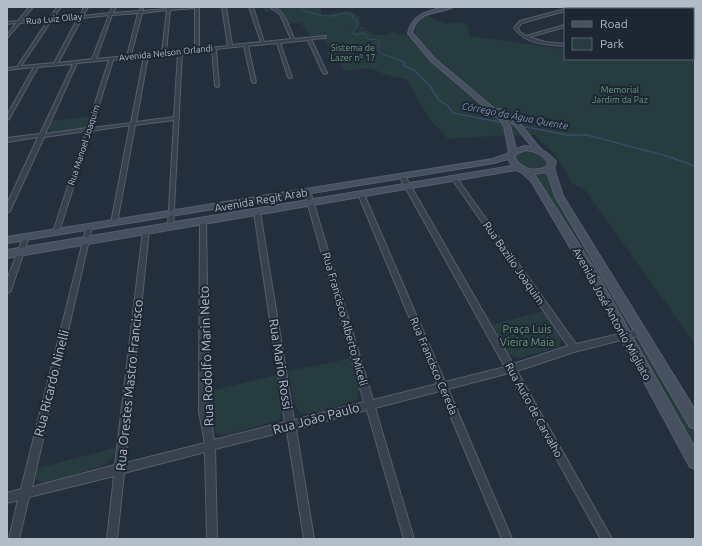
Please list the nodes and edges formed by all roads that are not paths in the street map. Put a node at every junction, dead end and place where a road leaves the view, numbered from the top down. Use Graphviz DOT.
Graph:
graph roads {
  1 [pos="31,7"];
  2 [pos="59,7"];
  3 [pos="86,7"];
  4 [pos="114,7"];
  5 [pos="142,7"];
  6 [pos="196,7"];
  7 [pos="224,7"];
  8 [pos="252,7"];
  9 [pos="272,7"];
  10 [pos="451,7"];
  11 [pos="168,8"];
  12 [pos="564,10"];
  13 [pos="140,12"];
  14 [pos="111,14"];
  15 [pos="81,17"];
  16 [pos="50,19"];
  17 [pos="19,22"];
  18 [pos="7,23"];
  19 [pos="564,26"];
  20 [pos="7,37"];
  21 [pos="325,37"];
  22 [pos="526,37"];
  23 [pos="309,39"];
  24 [pos="293,40"];
  25 [pos="278,42"];
  26 [pos="262,44"];
  27 [pos="246,45"];
  28 [pos="564,45"];
  29 [pos="230,47"];
  30 [pos="214,49"];
  31 [pos="197,50"];
  32 [pos="180,52"];
  33 [pos="164,53"];
  34 [pos="146,55"];
  35 [pos="129,57"];
  36 [pos="111,59"];
  37 [pos="93,61"];
  38 [pos="75,63"];
  39 [pos="55,64"];
  40 [pos="37,66"];
  41 [pos="18,68"];
  42 [pos="7,69"];
  43 [pos="325,72"];
  44 [pos="290,78"];
  45 [pos="254,82"];
  46 [pos="217,86"];
  47 [pos="482,100"];
  48 [pos="177,118"];
  49 [pos="7,119"];
  50 [pos="134,124"];
  51 [pos="89,130"];
  52 [pos="42,136"];
  53 [pos="7,140"];
  54 [pos="540,152"];
  55 [pos="512,154"];
  56 [pos="550,168"];
  57 [pos="521,169"];
  58 [pos="402,176"];
  59 [pos="454,178"];
  60 [pos="409,186"];
  61 [pos="307,191"];
  62 [pos="361,194"];
  63 [pos="310,202"];
  64 [pos="7,211"];
  65 [pos="257,212"];
  66 [pos="173,213"];
  67 [pos="203,221"];
  68 [pos="114,223"];
  69 [pos="171,226"];
  70 [pos="88,227"];
  71 [pos="146,230"];
  72 [pos="56,232"];
  73 [pos="26,237"];
  74 [pos="7,240"];
  75 [pos="86,241"];
  76 [pos="22,252"];
  77 [pos="7,254"];
  78 [pos="7,290"];
  79 [pos="641,332"];
  80 [pos="625,337"];
  81 [pos="574,348"];
  82 [pos="511,369"];
  83 [pos="442,386"];
  84 [pos="370,404"];
  85 [pos="695,422"];
  86 [pos="291,425"];
  87 [pos="210,446"];
  88 [pos="695,462"];
  89 [pos="120,469"];
  90 [pos="25,493"];
  91 [pos="7,498"];
  92 [pos="14,539"];
  93 [pos="112,539"];
  94 [pos="212,539"];
  95 [pos="309,539"];
  96 [pos="410,539"];
  97 [pos="507,539"];
  98 [pos="607,539"];
  1 -- 17 [label="street"];
  2 -- 16 [label="street"];
  3 -- 15 [label="street"];
  4 -- 14 [label="street"];
  5 -- 13 [label="street"];
  6 -- 11 [label="street, Rua Luiz Ollay"];
  6 -- 31 [label="street"];
  7 -- 29 [label="street"];
  8 -- 26 [label="street"];
  9 -- 24 [label="street"];
  10 -- 47 [label="main road"];
  11 -- 13 [label="street, Rua Luiz Ollay"];
  11 -- 33 [label="street"];
  12 -- 22 [label="street"];
  13 -- 14 [label="street, Rua Luiz Ollay"];
  13 -- 35 [label="street"];
  14 -- 15 [label="street, Rua Luiz Ollay"];
  14 -- 37 [label="street"];
  15 -- 16 [label="street, Rua Luiz Ollay"];
  15 -- 39 [label="street"];
  16 -- 17 [label="street, Rua Luiz Ollay"];
  16 -- 41 [label="street"];
  17 -- 18 [label="street, Rua Luiz Ollay"];
  17 -- 20 [label="street"];
  19 -- 22 [label="street"];
  21 -- 23 [label="street, Avenida Nelson Orlandi"];
  22 -- 28 [label="street"];
  23 -- 24 [label="street, Avenida Nelson Orlandi"];
  23 -- 43 [label="street"];
  24 -- 25 [label="street, Avenida Nelson Orlandi"];
  25 -- 26 [label="street, Avenida Nelson Orlandi"];
  25 -- 44 [label="street"];
  26 -- 27 [label="street, Avenida Nelson Orlandi"];
  27 -- 29 [label="street, Avenida Nelson Orlandi"];
  27 -- 45 [label="street"];
  29 -- 30 [label="street, Avenida Nelson Orlandi"];
  30 -- 31 [label="street, Avenida Nelson Orlandi"];
  30 -- 46 [label="street"];
  31 -- 32 [label="street, Avenida Nelson Orlandi"];
  32 -- 33 [label="street, Avenida Nelson Orlandi"];
  32 -- 48 [label="street"];
  33 -- 34 [label="street, Avenida Nelson Orlandi"];
  34 -- 35 [label="street, Avenida Nelson Orlandi"];
  34 -- 50 [label="street"];
  35 -- 36 [label="street, Avenida Nelson Orlandi"];
  36 -- 37 [label="street, Avenida Nelson Orlandi"];
  36 -- 51 [label="street, Rua Manoel Joaquim"];
  37 -- 38 [label="street, Avenida Nelson Orlandi"];
  38 -- 39 [label="street, Avenida Nelson Orlandi"];
  38 -- 52 [label="street"];
  39 -- 40 [label="street, Avenida Nelson Orlandi"];
  40 -- 41 [label="street, Avenida Nelson Orlandi"];
  40 -- 49 [label="street"];
  41 -- 42 [label="street, Avenida Nelson Orlandi"];
  47 -- 54 [label="main road"];
  47 -- 55 [label="main road"];
  48 -- 50 [label="street"];
  48 -- 66 [label="street"];
  50 -- 51 [label="street"];
  50 -- 68 [label="street"];
  51 -- 52 [label="street"];
  51 -- 72 [label="street, Rua Manoel Joaquim"];
  52 -- 53 [label="street"];
  52 -- 64 [label="street"];
  54 -- 55 [label="main road, Avenida Regit Arab"];
  54 -- 56 [label="main road, Avenida José Antonio Migliato"];
  55 -- 57 [label="main road, Avenida José Antonio Migliato"];
  55 -- 58 [label="main road, Avenida Regit Arab"];
  56 -- 57 [label="main road, Avenida Regit Arab"];
  56 -- 79 [label="main road, Avenida José Antonio Migliato"];
  57 -- 59 [label="main road, Avenida Regit Arab"];
  57 -- 80 [label="main road, Avenida José Antonio Migliato"];
  58 -- 60 [label="street, Rua Auto de Carvalho"];
  58 -- 61 [label="main road, Avenida Regit Arab"];
  59 -- 60 [label="main road, Avenida Regit Arab"];
  59 -- 81 [label="street, Rua Bazilio Joaquim"];
  60 -- 62 [label="main road, Avenida Regit Arab"];
  60 -- 82 [label="street, Rua Auto de Carvalho"];
  61 -- 63 [label="street, Rua Francisco Alberto Miceli"];
  61 -- 66 [label="main road, Avenida Regit Arab"];
  62 -- 63 [label="main road, Avenida Regit Arab"];
  62 -- 83 [label="street, Rua Francisco Cereda"];
  63 -- 65 [label="main road, Avenida Regit Arab"];
  63 -- 84 [label="street, Rua Francisco Alberto Miceli"];
  65 -- 67 [label="main road, Avenida Regit Arab"];
  65 -- 86 [label="street, Rua Mario Rossi"];
  66 -- 68 [label="main road, Avenida Regit Arab"];
  66 -- 69 [label="street"];
  67 -- 69 [label="main road, Avenida Regit Arab"];
  67 -- 87 [label="street, Rua Rodolfo Marin Neto"];
  68 -- 70 [label="main road, Avenida Regit Arab"];
  69 -- 71 [label="main road, Avenida Regit Arab"];
  70 -- 72 [label="main road, Avenida Regit Arab"];
  70 -- 75 [label="street, Rua Ricardo Ninelli"];
  71 -- 75 [label="main road, Avenida Regit Arab"];
  71 -- 89 [label="street, Rua Orestes Mastro Francisco"];
  72 -- 73 [label="main road, Avenida Regit Arab"];
  73 -- 74 [label="main road, Avenida Regit Arab"];
  73 -- 76 [label="street"];
  75 -- 76 [label="main road, Avenida Regit Arab"];
  75 -- 90 [label="street, Rua Ricardo Ninelli"];
  76 -- 77 [label="main road, Avenida Regit Arab"];
  76 -- 78 [label="street"];
  79 -- 80 [label="street, Rua João Paulo"];
  79 -- 85 [label="main road, Avenida José Antonio Migliato"];
  80 -- 81 [label="street, Rua João Paulo"];
  80 -- 88 [label="main road, Avenida José Antonio Migliato"];
  81 -- 82 [label="street, Rua João Paulo"];
  82 -- 83 [label="street, Rua João Paulo"];
  82 -- 98 [label="street, Rua Auto de Carvalho"];
  83 -- 84 [label="street, Rua João Paulo"];
  83 -- 97 [label="street, Rua Francisco Cereda"];
  84 -- 86 [label="street, Rua João Paulo"];
  84 -- 96 [label="street, Rua Francisco Alberto Miceli"];
  86 -- 87 [label="street, Rua João Paulo"];
  86 -- 95 [label="street, Rua Mario Rossi"];
  87 -- 89 [label="street, Rua João Paulo"];
  87 -- 94 [label="street, Rua Rodolfo Marin Neto"];
  89 -- 90 [label="street, Rua João Paulo"];
  89 -- 93 [label="street, Rua Orestes Mastro Francisco"];
  90 -- 91 [label="street, Rua João Paulo"];
  90 -- 92 [label="street, Rua Ricardo Ninelli"];
}
